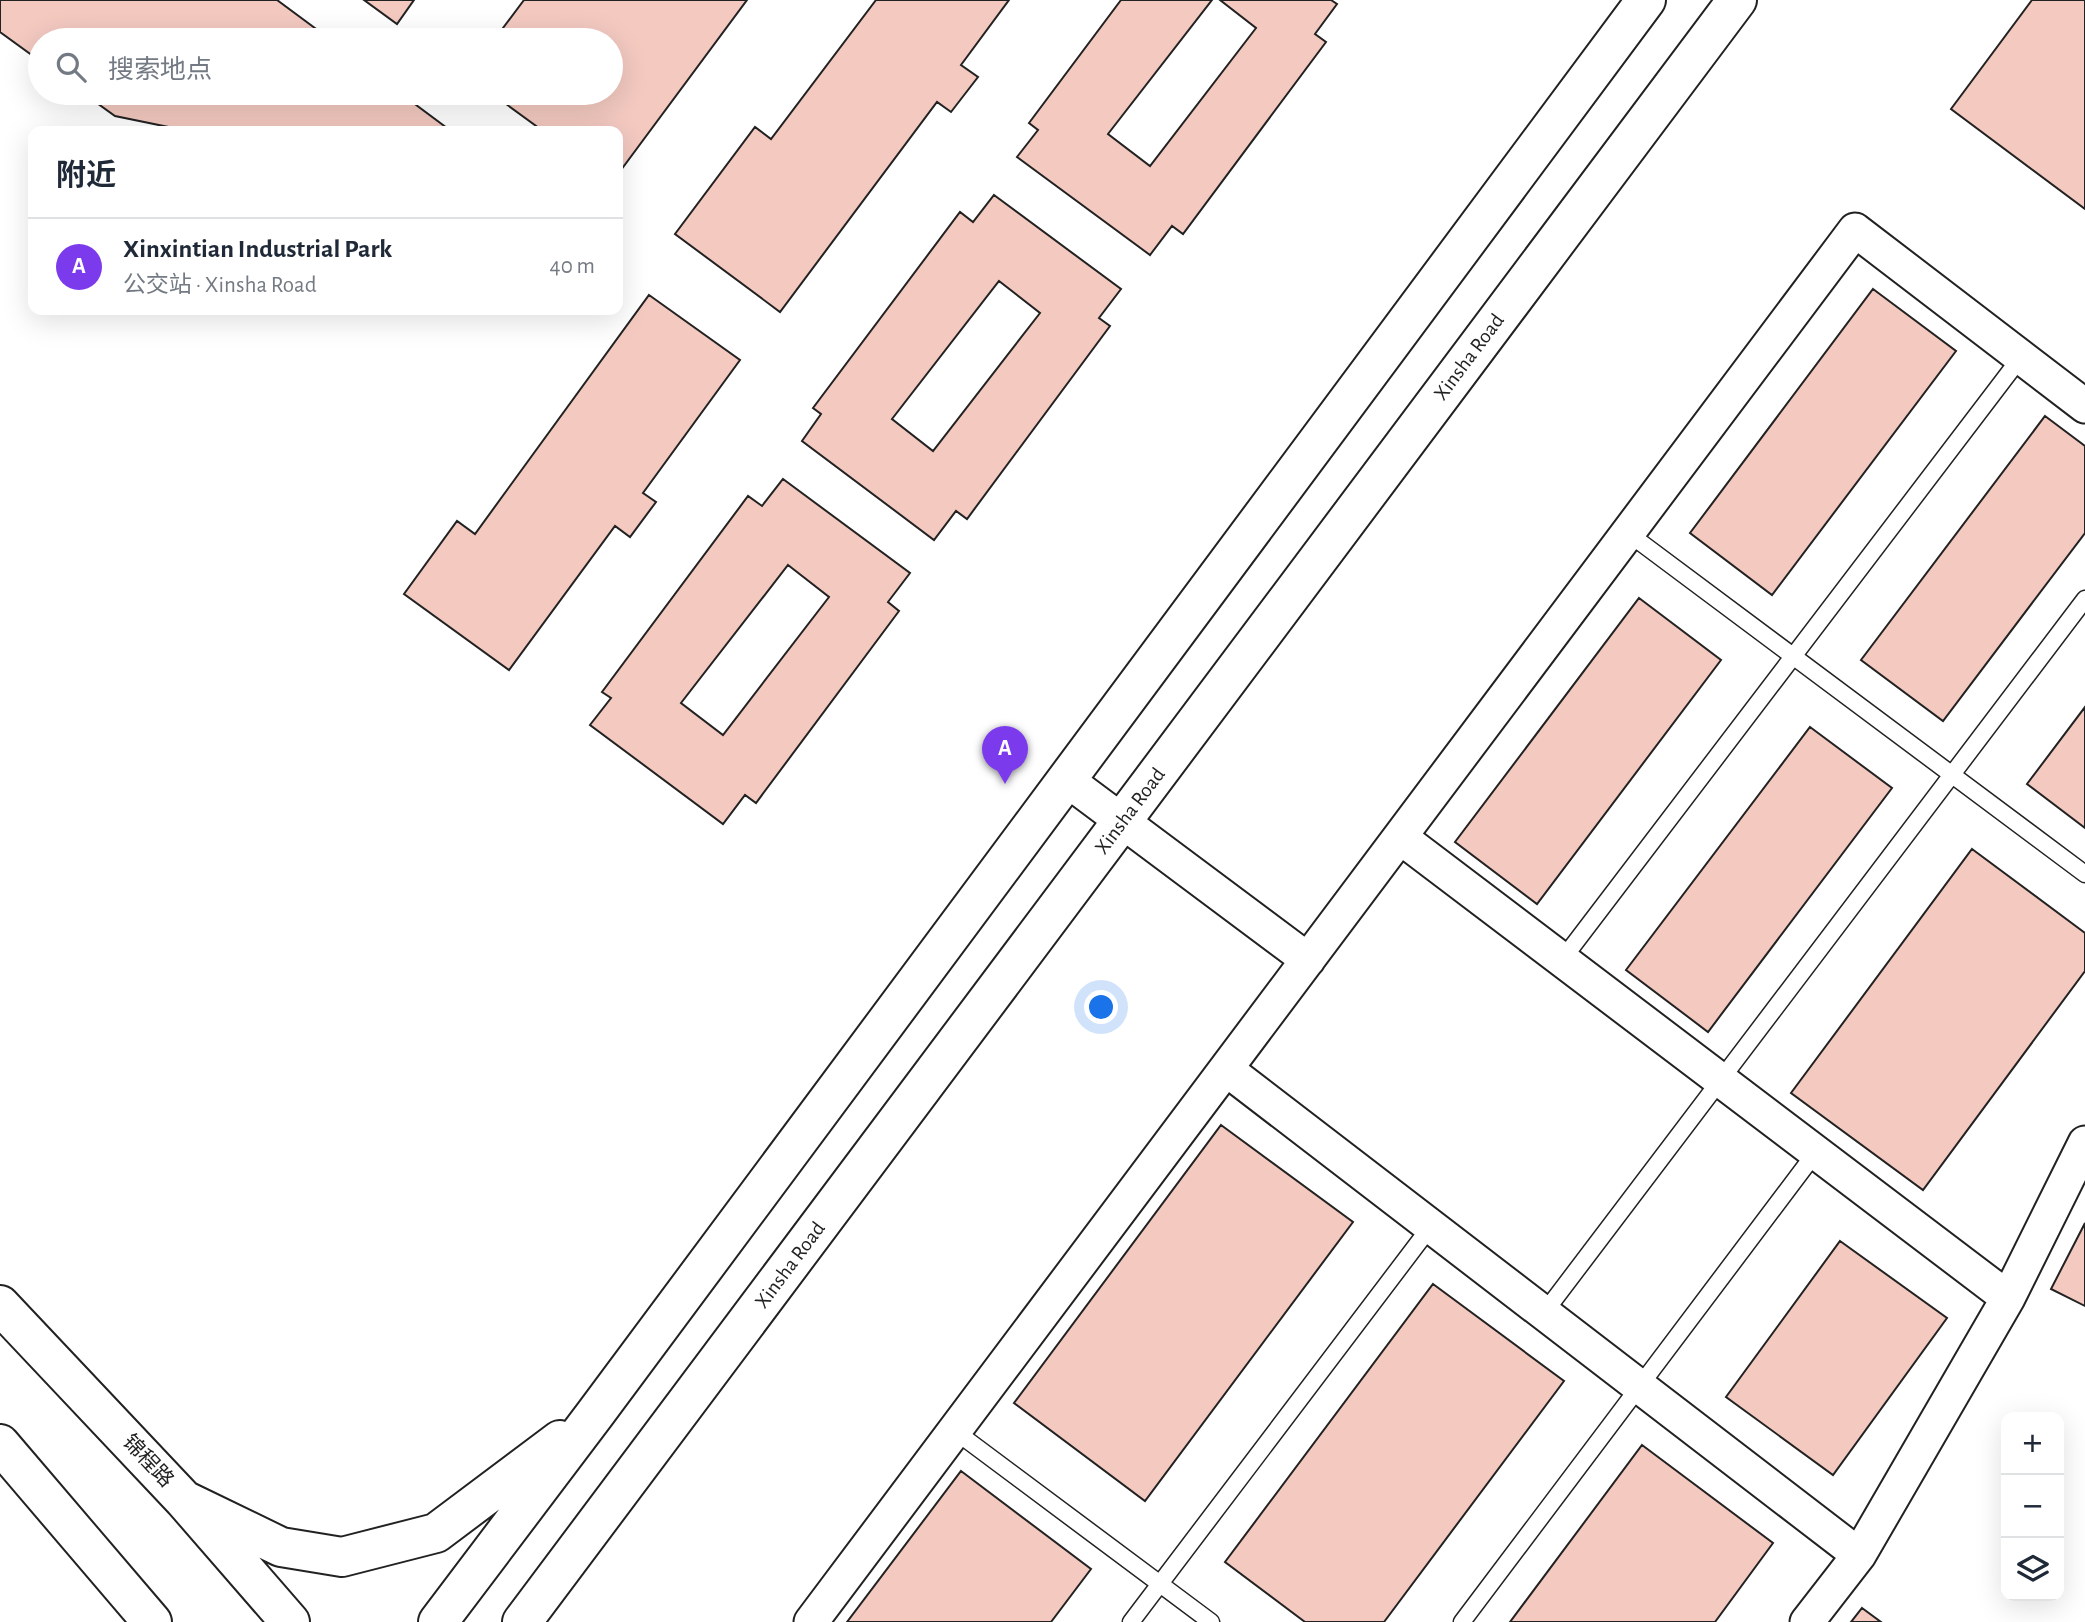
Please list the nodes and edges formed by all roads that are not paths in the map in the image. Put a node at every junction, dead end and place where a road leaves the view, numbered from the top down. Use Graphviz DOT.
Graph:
graph roads {
  1 [pos="1646,0"];
  2 [pos="1737,0"];
  3 [pos="2021,357"];
  4 [pos="2085,406"];
  5 [pos="1628,533"];
  6 [pos="2085,599"];
  7 [pos="1793,656"];
  8 [pos="1952,775"];
  9 [pos="1067,780"];
  10 [pos="1122,822"];
  11 [pos="1400,837"];
  12 [pos="2085,874"];
  13 [pos="1308,960"];
  14 [pos="1562,960"];
  15 [pos="1226,1069"];
  16 [pos="1721,1079"];
  17 [pos="2085,1143"];
  18 [pos="1816,1152"];
  19 [pos="1431,1226"];
  20 [pos="2008,1297"];
  21 [pos="0,1305"];
  22 [pos="1544,1313"];
  23 [pos="1639,1386"];
  24 [pos="595,1414"];
  25 [pos="955,1431"];
  26 [pos="0,1444"];
  27 [pos="184,1500"];
  28 [pos="1859,1555"];
  29 [pos="1160,1584"];
  30 [pos="528,1617"];
  31 [pos="152,1622"];
  32 [pos="290,1622"];
  33 [pos="438,1622"];
  34 [pos="811,1622"];
  35 [pos="1131,1622"];
  36 [pos="1211,1622"];
  37 [pos="1462,1622"];
  38 [pos="1807,1622"];
  1 -- 9 [label="main road"];
  2 -- 10 [label="main road, Xinsha Road"];
  3 -- 4 [label="street"];
  3 -- 5 [label="street"];
  3 -- 7 [label="lane"];
  5 -- 7 [label="lane"];
  5 -- 11 [label="street"];
  6 -- 8 [label="lane"];
  7 -- 8 [label="lane"];
  7 -- 14 [label="lane"];
  8 -- 12 [label="lane"];
  8 -- 16 [label="lane"];
  9 -- 10 [label="street"];
  9 -- 24 [label="main road"];
  10 -- 13 [label="street"];
  10 -- 30 [label="main road, Xinsha Road"];
  11 -- 13 [label="street"];
  11 -- 14 [label="street"];
  13 -- 15 [label="street"];
  14 -- 16 [label="street"];
  15 -- 19 [label="street"];
  15 -- 25 [label="street"];
  16 -- 18 [label="street"];
  16 -- 22 [label="lane"];
  17 -- 20 [label="street"];
  18 -- 20 [label="street"];
  18 -- 23 [label="lane"];
  19 -- 22 [label="street"];
  19 -- 29 [label="lane"];
  20 -- 28 [label="street"];
  21 -- 27 [label="main road, 锦程路"];
  22 -- 23 [label="street"];
  23 -- 28 [label="street"];
  23 -- 37 [label="lane"];
  24 -- 27 [label="main road"];
  24 -- 33 [label="main road"];
  25 -- 29 [label="lane"];
  25 -- 34 [label="street"];
  26 -- 31 [label="main road"];
  27 -- 32 [label="main road, 锦程路"];
  28 -- 38 [label="street"];
  29 -- 35 [label="lane"];
  29 -- 36 [label="lane"];
}
